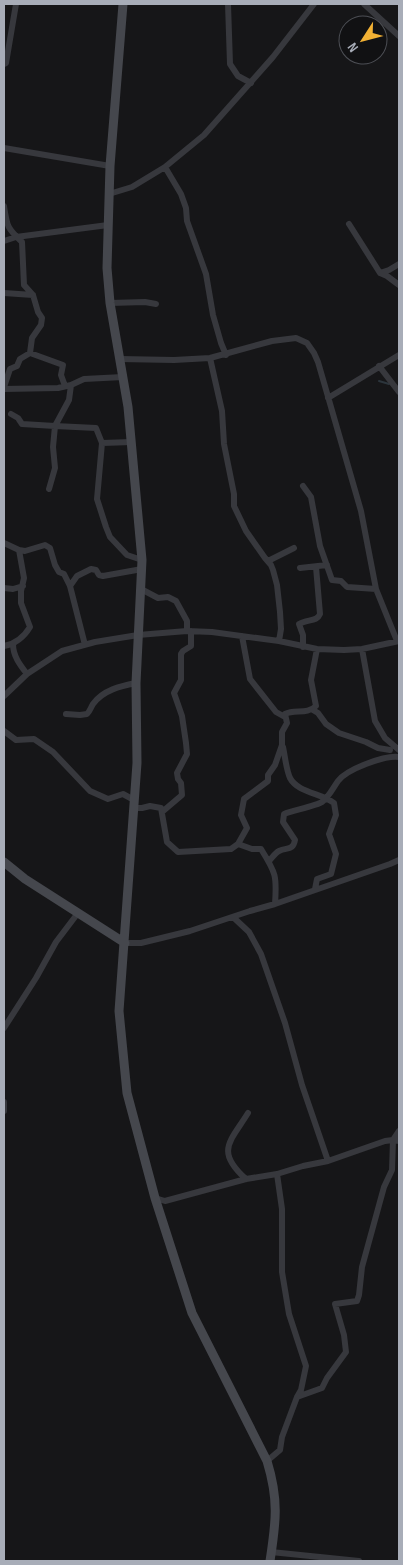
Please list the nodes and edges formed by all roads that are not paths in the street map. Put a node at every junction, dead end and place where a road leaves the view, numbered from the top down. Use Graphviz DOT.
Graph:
graph roads {
  1 [pos="16,4"];
  2 [pos="123,4"];
  3 [pos="228,4"];
  4 [pos="314,4"];
  5 [pos="365,4"];
  6 [pos="399,36"];
  7 [pos="4,64"];
  8 [pos="238,76"];
  9 [pos="251,83"];
  10 [pos="244,91"];
  11 [pos="4,148"];
  12 [pos="110,166"];
  13 [pos="165,167"];
  14 [pos="109,194"];
  15 [pos="4,206"];
  16 [pos="349,224"];
  17 [pos="108,225"];
  18 [pos="32,235"];
  19 [pos="16,237"];
  20 [pos="4,241"];
  21 [pos="22,242"];
  22 [pos="399,264"];
  23 [pos="380,273"];
  24 [pos="399,285"];
  25 [pos="4,294"];
  26 [pos="33,295"];
  27 [pos="110,303"];
  28 [pos="156,304"];
  29 [pos="30,353"];
  30 [pos="226,354"];
  31 [pos="399,355"];
  32 [pos="210,358"];
  33 [pos="120,359"];
  34 [pos="379,366"];
  35 [pos="123,377"];
  36 [pos="68,386"];
  37 [pos="4,388"];
  38 [pos="399,392"];
  39 [pos="328,398"];
  40 [pos="11,414"];
  41 [pos="55,426"];
  42 [pos="102,442"];
  43 [pos="132,442"];
  44 [pos="303,486"];
  45 [pos="49,490"];
  46 [pos="4,543"];
  47 [pos="294,548"];
  48 [pos="19,550"];
  49 [pos="268,561"];
  50 [pos="142,564"];
  51 [pos="327,565"];
  52 [pos="316,567"];
  53 [pos="300,568"];
  54 [pos="23,586"];
  55 [pos="70,586"];
  56 [pos="4,588"];
  57 [pos="376,589"];
  58 [pos="141,590"];
  59 [pos="189,631"];
  60 [pos="138,635"];
  61 [pos="242,636"];
  62 [pos="280,641"];
  63 [pos="398,641"];
  64 [pos="13,644"];
  65 [pos="85,645"];
  66 [pos="4,646"];
  67 [pos="303,647"];
  68 [pos="362,648"];
  69 [pos="317,649"];
  70 [pos="27,674"];
  71 [pos="136,684"];
  72 [pos="4,696"];
  73 [pos="313,710"];
  74 [pos="66,714"];
  75 [pos="285,717"];
  76 [pos="4,731"];
  77 [pos="282,746"];
  78 [pos="390,750"];
  79 [pos="399,750"];
  80 [pos="399,757"];
  81 [pos="327,797"];
  82 [pos="134,804"];
  83 [pos="162,812"];
  84 [pos="238,844"];
  85 [pos="399,860"];
  86 [pos="269,861"];
  87 [pos="4,862"];
  88 [pos="315,889"];
  89 [pos="275,904"];
  90 [pos="78,913"];
  91 [pos="233,916"];
  92 [pos="125,943"];
  93 [pos="4,1028"];
  94 [pos="4,1102"];
  95 [pos="4,1111"];
  96 [pos="248,1113"];
  97 [pos="399,1131"];
  98 [pos="396,1140"];
  99 [pos="328,1161"];
  100 [pos="277,1174"];
  101 [pos="246,1179"];
  102 [pos="155,1198"];
  103 [pos="297,1397"];
  104 [pos="266,1461"];
  105 [pos="271,1557"];
  106 [pos="359,1561"];
  1 -- 7 [label="street"];
  2 -- 12 [label="main road"];
  3 -- 8 [label="street"];
  4 -- 9 [label="street"];
  5 -- 6 [label="street"];
  8 -- 9 [label="street"];
  8 -- 10 [label="street"];
  9 -- 10 [label="street"];
  10 -- 13 [label="street"];
  11 -- 12 [label="street"];
  12 -- 14 [label="main road"];
  13 -- 14 [label="street"];
  13 -- 30 [label="street"];
  14 -- 17 [label="main road"];
  15 -- 19 [label="street"];
  16 -- 23 [label="street"];
  17 -- 18 [label="street"];
  17 -- 27 [label="main road"];
  18 -- 19 [label="street"];
  18 -- 21 [label="street"];
  19 -- 20 [label="street"];
  19 -- 21 [label="street"];
  21 -- 26 [label="street"];
  22 -- 23 [label="street"];
  23 -- 24 [label="street"];
  25 -- 26 [label="street"];
  26 -- 29 [label="street"];
  27 -- 28 [label="street"];
  27 -- 33 [label="main road"];
  29 -- 36 [label="street"];
  29 -- 37 [label="street"];
  30 -- 32 [label="street"];
  30 -- 39 [label="street"];
  31 -- 34 [label="street"];
  32 -- 33 [label="street"];
  32 -- 49 [label="street"];
  33 -- 35 [label="main road"];
  34 -- 38 [label="street"];
  34 -- 39 [label="street"];
  35 -- 36 [label="street"];
  35 -- 43 [label="main road"];
  36 -- 37 [label="street"];
  36 -- 41 [label="street"];
  39 -- 57 [label="street"];
  40 -- 41 [label="street"];
  41 -- 42 [label="street"];
  41 -- 45 [label="street"];
  42 -- 43 [label="street"];
  42 -- 50 [label="street"];
  43 -- 50 [label="main road"];
  44 -- 51 [label="street"];
  46 -- 48 [label="street"];
  47 -- 49 [label="street"];
  48 -- 54 [label="street"];
  48 -- 55 [label="street"];
  49 -- 62 [label="street"];
  50 -- 55 [label="street"];
  50 -- 58 [label="main road"];
  51 -- 52 [label="street"];
  51 -- 57 [label="street"];
  52 -- 53 [label="street"];
  52 -- 67 [label="street"];
  54 -- 56 [label="street"];
  54 -- 64 [label="street"];
  55 -- 65 [label="street"];
  57 -- 63 [label="street"];
  58 -- 59 [label="street"];
  58 -- 60 [label="main road"];
  59 -- 60 [label="street"];
  59 -- 61 [label="street"];
  59 -- 83 [label="street"];
  60 -- 65 [label="street"];
  60 -- 71 [label="main road"];
  61 -- 62 [label="street"];
  61 -- 75 [label="street"];
  62 -- 67 [label="street"];
  63 -- 68 [label="street"];
  64 -- 66 [label="street"];
  64 -- 70 [label="street"];
  65 -- 70 [label="street"];
  67 -- 69 [label="street"];
  68 -- 69 [label="street"];
  68 -- 78 [label="street"];
  69 -- 73 [label="street"];
  70 -- 72 [label="street"];
  71 -- 74 [label="street"];
  71 -- 82 [label="main road"];
  73 -- 75 [label="street"];
  73 -- 78 [label="street"];
  75 -- 77 [label="street"];
  76 -- 82 [label="street"];
  77 -- 81 [label="street"];
  77 -- 84 [label="street"];
  78 -- 79 [label="street"];
  78 -- 80 [label="street"];
  78 -- 81 [label="street"];
  81 -- 86 [label="street"];
  81 -- 88 [label="street"];
  82 -- 83 [label="street"];
  82 -- 92 [label="main road"];
  83 -- 84 [label="street"];
  84 -- 86 [label="street"];
  85 -- 88 [label="street"];
  86 -- 89 [label="street"];
  87 -- 90 [label="main road"];
  88 -- 89 [label="street"];
  89 -- 91 [label="street"];
  90 -- 92 [label="main road"];
  90 -- 93 [label="street"];
  91 -- 92 [label="street"];
  91 -- 99 [label="street"];
  92 -- 102 [label="main road"];
  94 -- 95 [label="street"];
  96 -- 101 [label="street"];
  97 -- 98 [label="street"];
  98 -- 99 [label="street"];
  98 -- 103 [label="street"];
  99 -- 100 [label="street"];
  100 -- 101 [label="street"];
  100 -- 103 [label="street"];
  101 -- 102 [label="street"];
  102 -- 104 [label="main road"];
  103 -- 104 [label="street"];
  104 -- 105 [label="main road"];
  105 -- 106 [label="street"];
}
